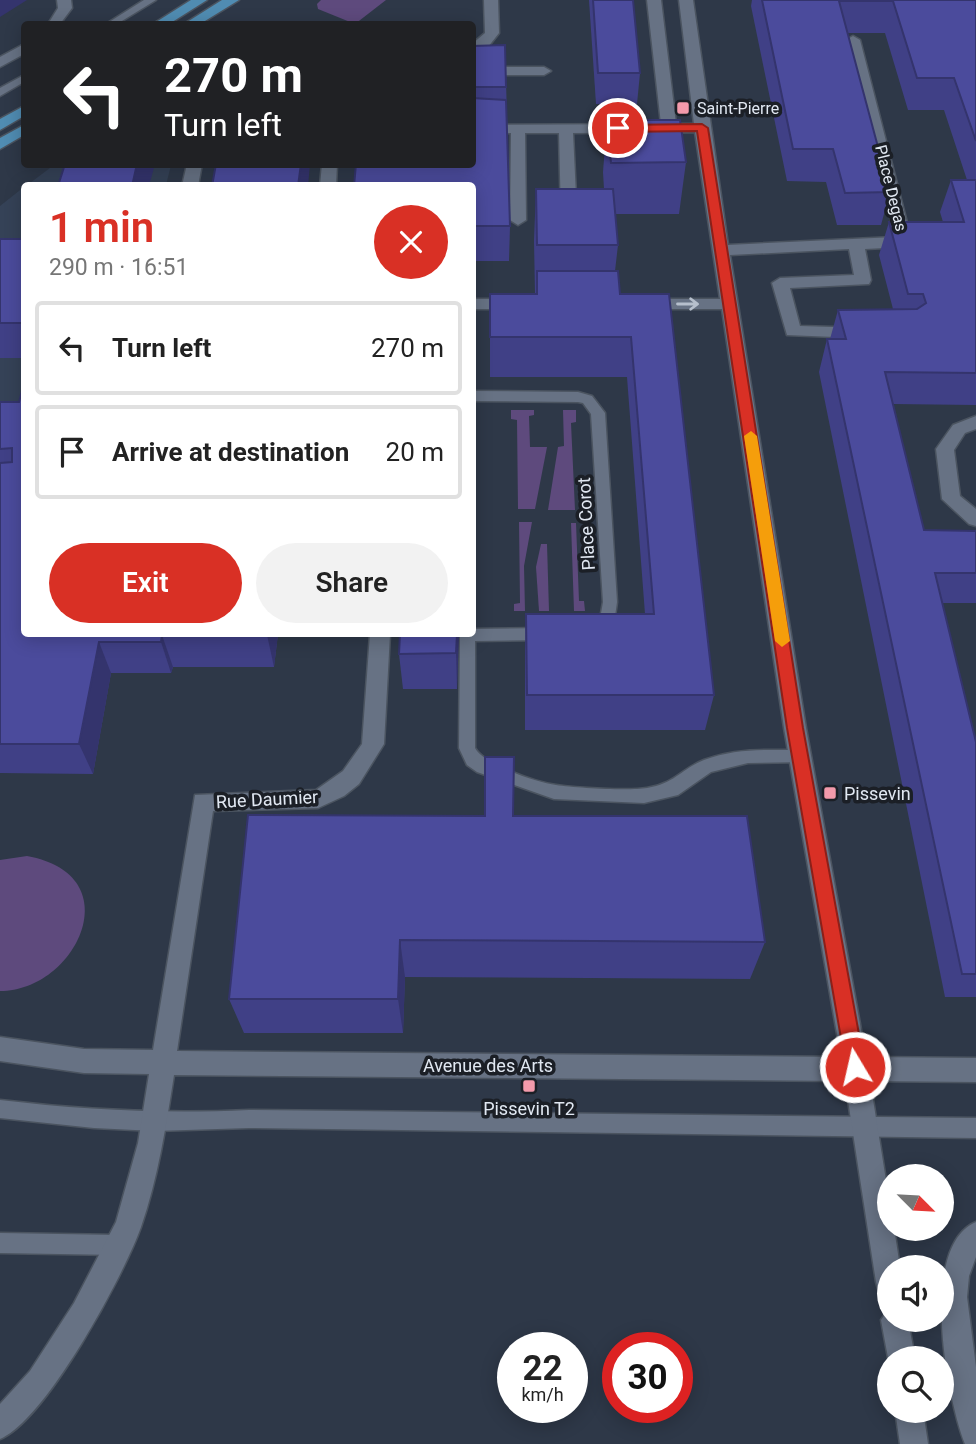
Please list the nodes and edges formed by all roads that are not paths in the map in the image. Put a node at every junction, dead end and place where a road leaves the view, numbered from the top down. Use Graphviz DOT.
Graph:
graph roads {
  1 [pos="64,0"];
  2 [pos="151,0"];
  3 [pos="200,0"];
  4 [pos="232,0"];
  5 [pos="491,0"];
  6 [pos="654,0"];
  7 [pos="686,0"];
  8 [pos="56,21"];
  9 [pos="116,21"];
  10 [pos="165,21"];
  11 [pos="196,21"];
  12 [pos="853,40"];
  13 [pos="476,48"];
  14 [pos="21,50"];
  15 [pos="0,63"];
  16 [pos="476,71"];
  17 [pos="544,71"];
  18 [pos="21,80"];
  19 [pos="0,93"];
  20 [pos="21,112"];
  21 [pos="0,126"];
  22 [pos="670,128"];
  23 [pos="702,128"];
  24 [pos="476,129"];
  25 [pos="517,129"];
  26 [pos="566,129"];
  27 [pos="21,131"];
  28 [pos="0,145"];
  29 [pos="569,217"];
  30 [pos="519,220"];
  31 [pos="856,244"];
  32 [pos="723,250"];
  33 [pos="476,304"];
  34 [pos="527,304"];
  35 [pos="622,304"];
  36 [pos="730,304"];
  37 [pos="881,333"];
  38 [pos="476,396"];
  39 [pos="976,422"];
  40 [pos="976,519"];
  41 [pos="476,634"];
  42 [pos="561,634"];
  43 [pos="588,634"];
  44 [pos="380,637"];
  45 [pos="468,637"];
  46 [pos="800,757"];
  47 [pos="0,1049"];
  48 [pos="164,1062"];
  49 [pos="855,1067"];
  50 [pos="976,1070"];
  51 [pos="0,1109"];
  52 [pos="154,1124"];
  53 [pos="865,1128"];
  54 [pos="976,1128"];
  55 [pos="976,1235"];
  56 [pos="0,1243"];
  57 [pos="118,1245"];
  58 [pos="884,1255"];
  59 [pos="911,1423"];
  60 [pos="0,1425"];
  61 [pos="976,1435"];
  62 [pos="914,1444"];
  1 -- 8 [label="street"];
  2 -- 9 [label="lane"];
  3 -- 10 [label="main road"];
  4 -- 11 [label="main road"];
  5 -- 13 [label="street"];
  6 -- 22 [label="street"];
  7 -- 23 [label="street"];
  12 -- 31 [label="street, Place Degas"];
  14 -- 15 [label="street"];
  16 -- 17 [label="street"];
  18 -- 19 [label="lane"];
  20 -- 21 [label="main road"];
  22 -- 23 [label="street"];
  22 -- 26 [label="street"];
  23 -- 32 [label="street"];
  24 -- 25 [label="street"];
  25 -- 26 [label="street"];
  25 -- 30 [label="street"];
  26 -- 29 [label="street"];
  27 -- 28 [label="main road"];
  31 -- 32 [label="street, Place Degas"];
  31 -- 37 [label="street"];
  32 -- 36 [label="street"];
  33 -- 34 [label="street"];
  35 -- 36 [label="street, one-way"];
  36 -- 46 [label="street"];
  38 -- 43 [label="lane, Place Corot"];
  39 -- 40 [label="street"];
  41 -- 42 [label="lane"];
  44 -- 48 [label="street, Rue Daumier"];
  45 -- 46 [label="lane"];
  46 -- 49 [label="street"];
  47 -- 48 [label="street, Avenue des Arts"];
  48 -- 49 [label="street, Avenue des Arts"];
  48 -- 52 [label="street"];
  49 -- 50 [label="street, Avenue des Arts"];
  49 -- 53 [label="street"];
  51 -- 52 [label="lane"];
  52 -- 53 [label="lane"];
  52 -- 57 [label="street"];
  53 -- 54 [label="lane"];
  53 -- 58 [label="street"];
  55 -- 61 [label="street"];
  56 -- 57 [label="lane"];
  57 -- 60 [label="street"];
  59 -- 62 [label="street"];
}
